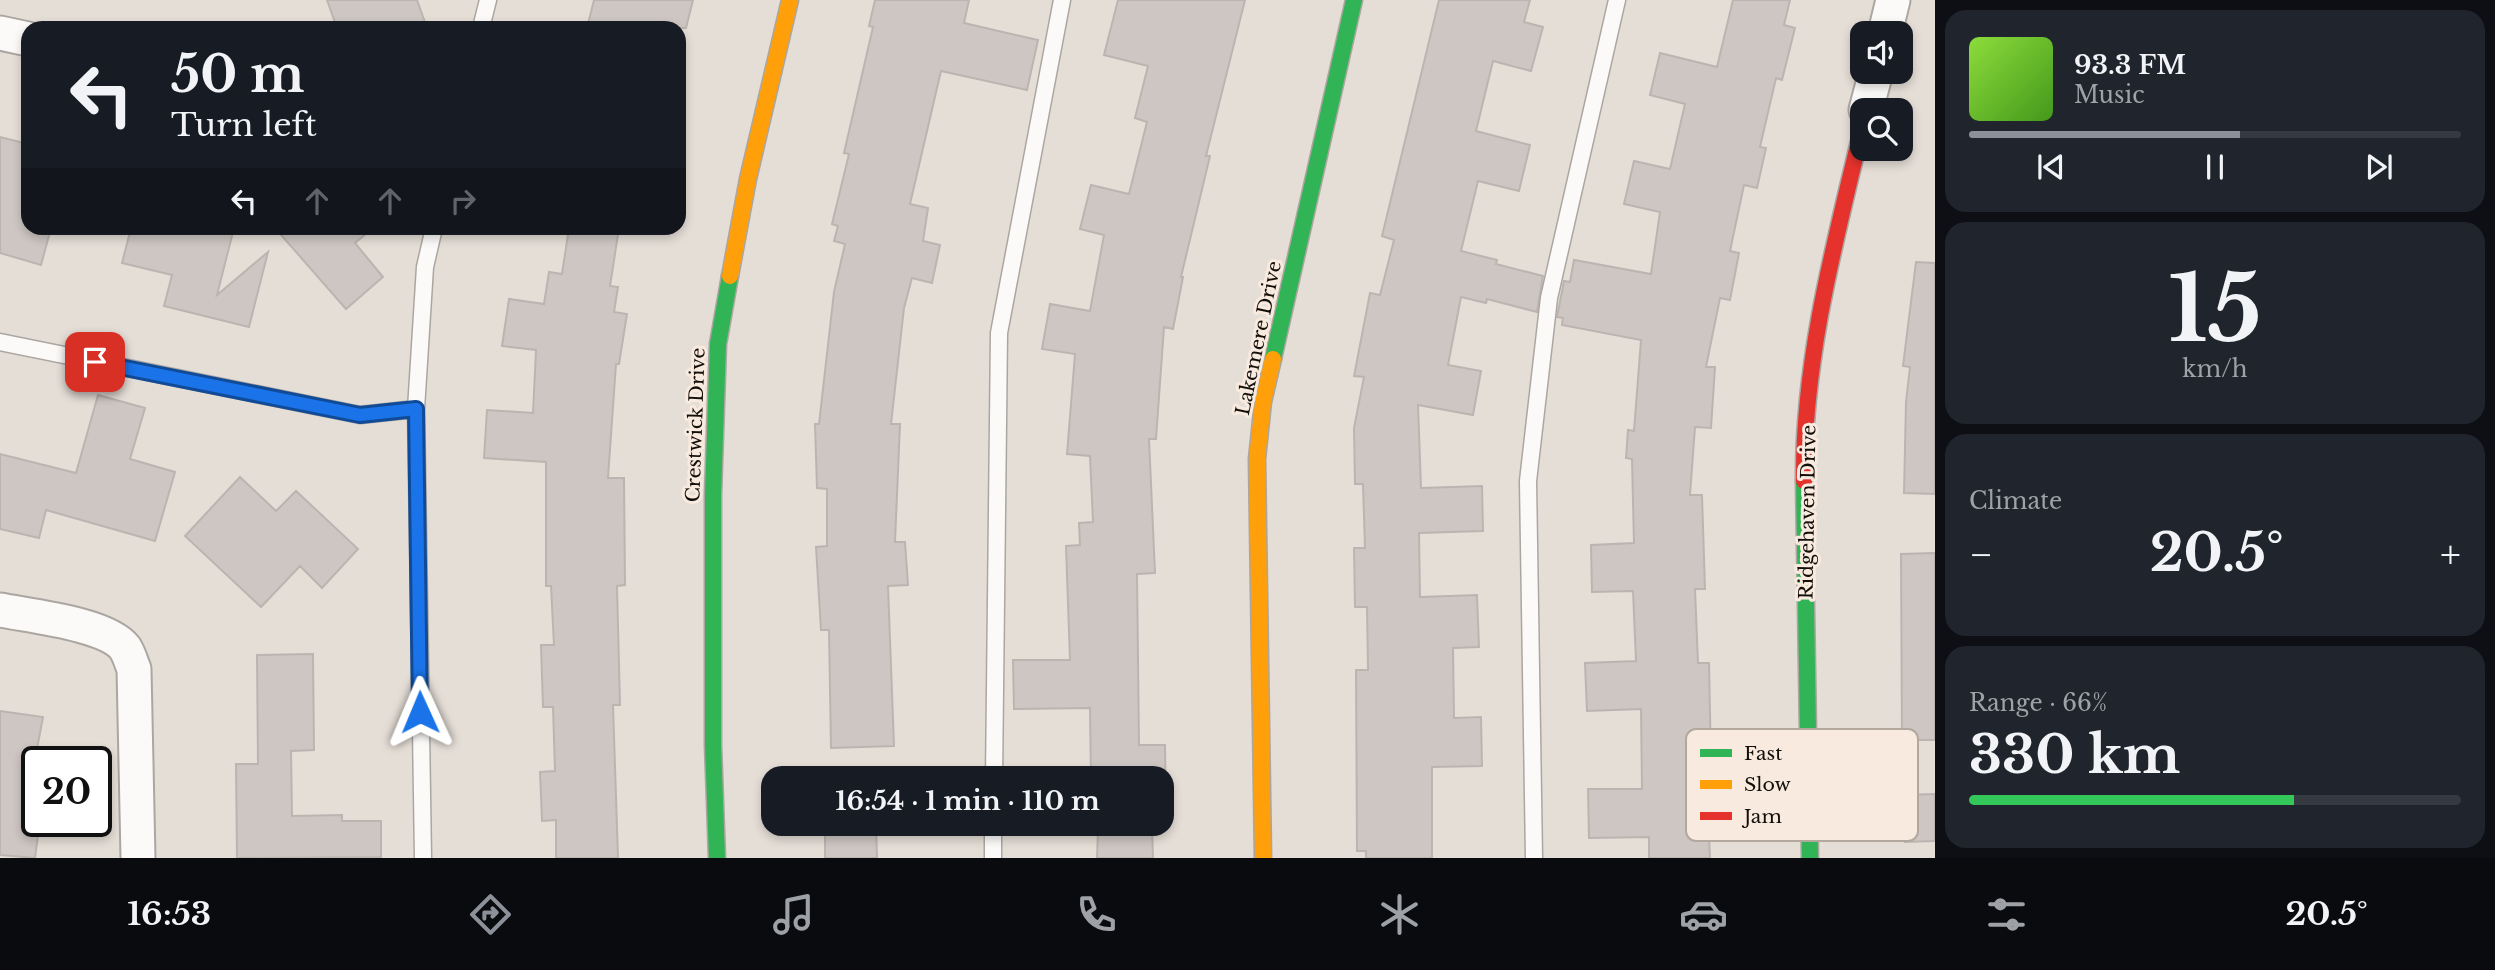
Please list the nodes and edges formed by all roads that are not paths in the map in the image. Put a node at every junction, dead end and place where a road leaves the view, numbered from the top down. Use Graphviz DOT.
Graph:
graph roads {
  1 [pos="488,0"];
  2 [pos="790,0"];
  3 [pos="1062,0"];
  4 [pos="1354,0"];
  5 [pos="1617,0"];
  6 [pos="1893,0"];
  7 [pos="483,21"];
  8 [pos="1888,21"];
  9 [pos="0,33"];
  10 [pos="21,38"];
  11 [pos="1854,161"];
  12 [pos="432,235"];
  13 [pos="0,342"];
  14 [pos="416,409"];
  15 [pos="0,610"];
  16 [pos="1808,729"];
  17 [pos="993,766"];
  18 [pos="993,836"];
  19 [pos="138,858"];
  20 [pos="423,858"];
  21 [pos="717,858"];
  22 [pos="993,858"];
  23 [pos="1263,858"];
  24 [pos="1534,858"];
  1 -- 7 [label="lane"];
  2 -- 21 [label="street, Crestwick Drive"];
  3 -- 17 [label="lane"];
  4 -- 23 [label="street, Lakemere Drive"];
  5 -- 24 [label="lane"];
  6 -- 8 [label="street"];
  9 -- 10 [label="street"];
  11 -- 16 [label="street, Ridgehaven Drive"];
  12 -- 14 [label="lane"];
  13 -- 14 [label="lane"];
  14 -- 20 [label="lane"];
  15 -- 19 [label="street"];
  18 -- 22 [label="lane"];
}
